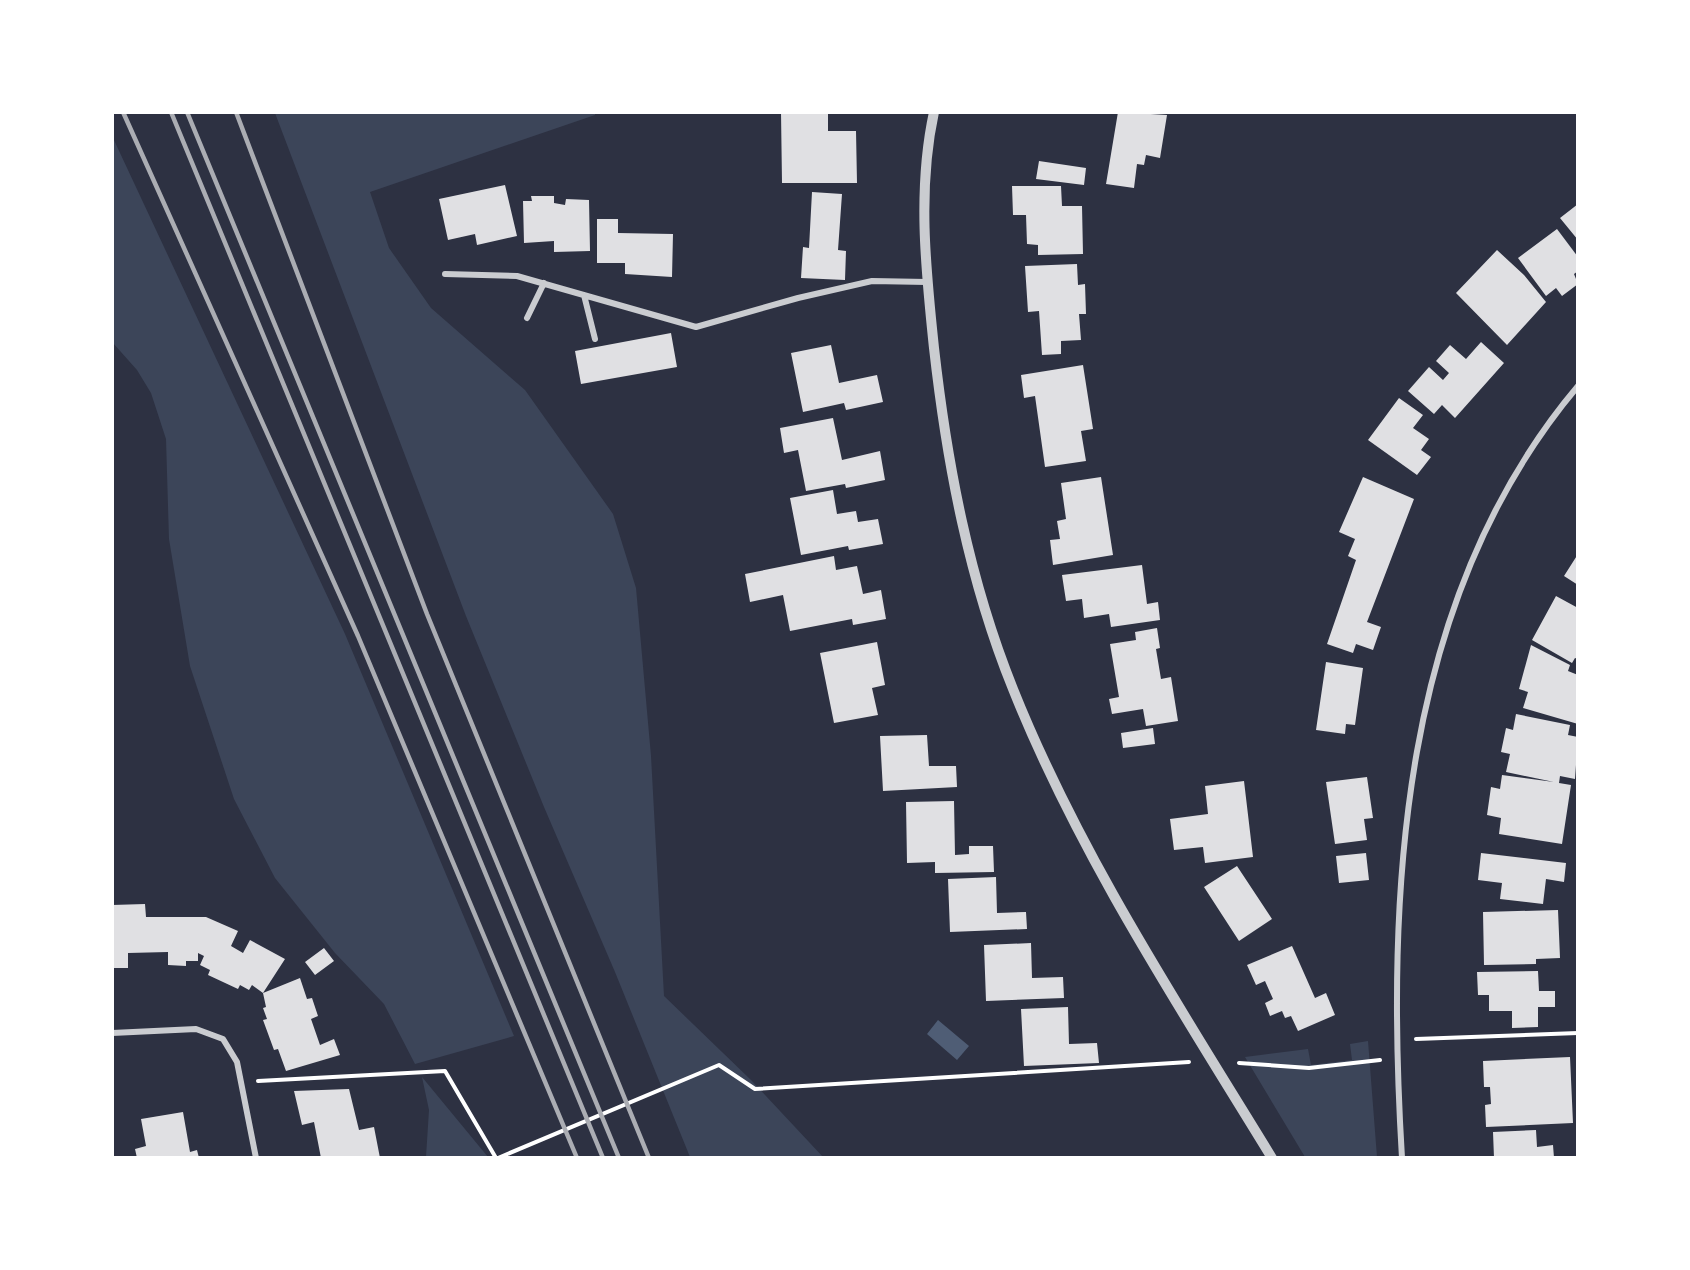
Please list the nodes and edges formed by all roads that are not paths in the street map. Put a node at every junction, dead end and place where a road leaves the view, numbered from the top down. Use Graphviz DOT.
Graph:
graph roads {
  1 [pos="934,112"];
  2 [pos="445,274"];
  3 [pos="927,282"];
  4 [pos="544,283"];
  5 [pos="584,295"];
  6 [pos="527,318"];
  7 [pos="595,339"];
  8 [pos="1578,386"];
  9 [pos="112,1033"];
  10 [pos="256,1158"];
  11 [pos="1272,1158"];
  12 [pos="1402,1158"];
  1 -- 3 [label="street"];
  2 -- 4 [label="street"];
  3 -- 5 [label="street"];
  3 -- 11 [label="street"];
  4 -- 5 [label="street"];
  4 -- 6 [label="street"];
  5 -- 7 [label="street"];
  8 -- 12 [label="street"];
  9 -- 10 [label="street"];
}
